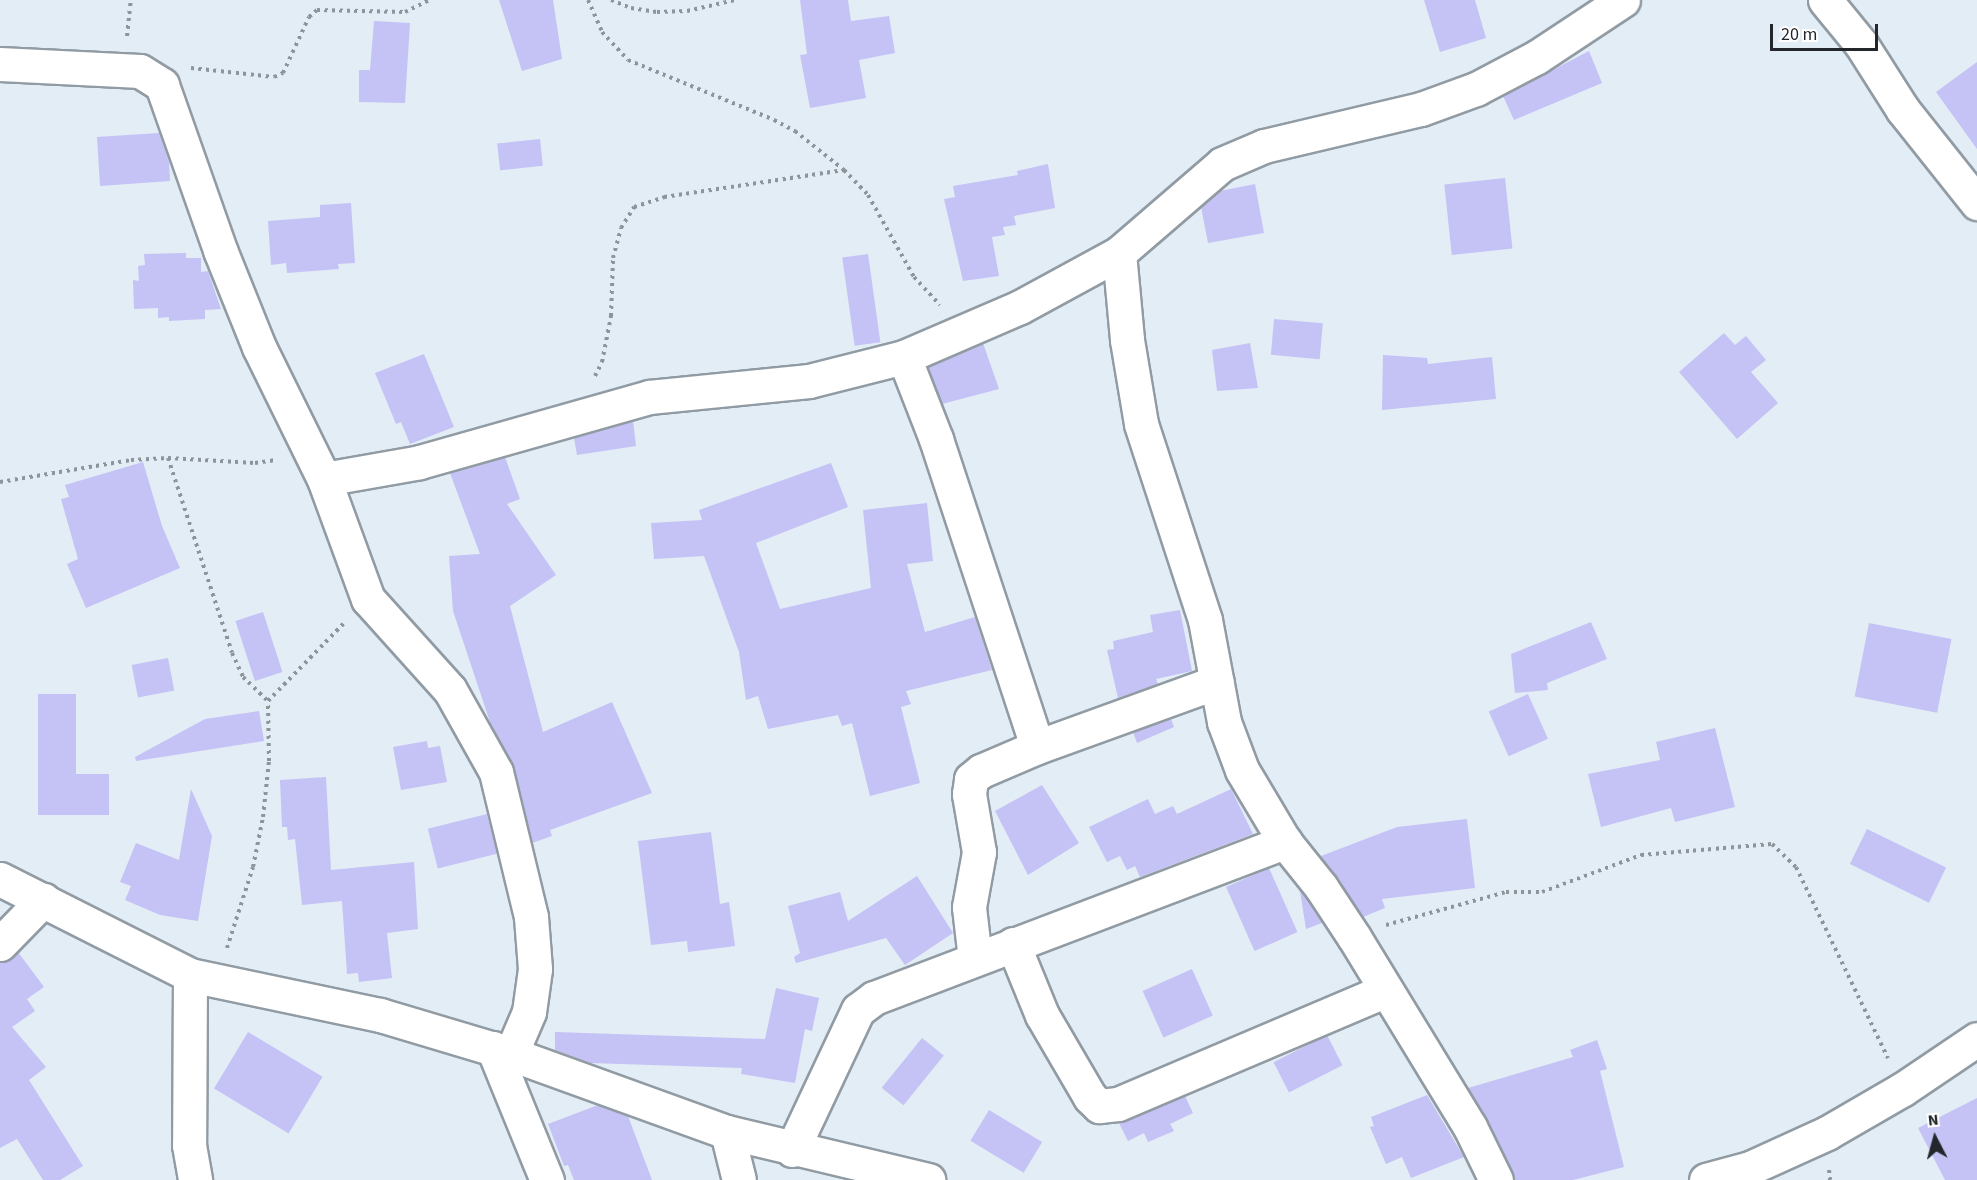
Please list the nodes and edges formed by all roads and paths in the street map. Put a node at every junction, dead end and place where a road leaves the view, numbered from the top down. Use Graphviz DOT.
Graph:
graph roads {
  1 [pos="430,0"];
  2 [pos="588,0"];
  3 [pos="611,0"];
  4 [pos="735,0"];
  5 [pos="1623,0"];
  6 [pos="1825,0"];
  7 [pos="0,64"];
  8 [pos="183,66"];
  9 [pos="844,170"];
  10 [pos="1977,203"];
  11 [pos="1119,253"];
  12 [pos="959,336"];
  13 [pos="904,357"];
  14 [pos="593,382"];
  15 [pos="307,448"];
  16 [pos="168,458"];
  17 [pos="324,479"];
  18 [pos="0,482"];
  19 [pos="368,599"];
  20 [pos="1217,682"];
  21 [pos="268,700"];
  22 [pos="1037,747"];
  23 [pos="1285,842"];
  24 [pos="0,879"];
  25 [pos="43,900"];
  26 [pos="1354,937"];
  27 [pos="0,944"];
  28 [pos="1013,944"];
  29 [pos="975,959"];
  30 [pos="203,978"];
  31 [pos="1386,990"];
  32 [pos="1977,1039"];
  33 [pos="502,1051"];
  34 [pos="1903,1089"];
  35 [pos="727,1132"];
  36 [pos="792,1150"];
  37 [pos="195,1180"];
  38 [pos="547,1180"];
  39 [pos="739,1180"];
  40 [pos="928,1180"];
  41 [pos="1496,1180"];
  42 [pos="1706,1180"];
  1 -- 8 [label="path"];
  2 -- 9 [label="path"];
  3 -- 4 [label="path"];
  5 -- 11 [label="street"];
  6 -- 10 [label="street"];
  7 -- 15 [label="street"];
  9 -- 12 [label="path"];
  9 -- 14 [label="path"];
  11 -- 12 [label="street"];
  11 -- 20 [label="street"];
  12 -- 13 [label="street"];
  13 -- 17 [label="street"];
  13 -- 22 [label="street"];
  15 -- 16 [label="path"];
  15 -- 17 [label="street"];
  16 -- 18 [label="path"];
  16 -- 21 [label="path"];
  17 -- 19 [label="street"];
  19 -- 21 [label="path"];
  19 -- 33 [label="street"];
  20 -- 22 [label="street"];
  20 -- 23 [label="street"];
  21 -- 30 [label="path"];
  22 -- 29 [label="street"];
  23 -- 26 [label="street"];
  23 -- 28 [label="street"];
  24 -- 25 [label="street"];
  25 -- 27 [label="street"];
  25 -- 30 [label="street"];
  26 -- 31 [label="street"];
  26 -- 34 [label="path"];
  28 -- 29 [label="street"];
  28 -- 31 [label="street"];
  29 -- 36 [label="street"];
  30 -- 33 [label="street"];
  30 -- 37 [label="street"];
  31 -- 41 [label="street"];
  32 -- 34 [label="street"];
  33 -- 35 [label="street"];
  33 -- 38 [label="street"];
  34 -- 42 [label="street"];
  35 -- 36 [label="street"];
  35 -- 39 [label="street"];
  36 -- 40 [label="street"];
}
